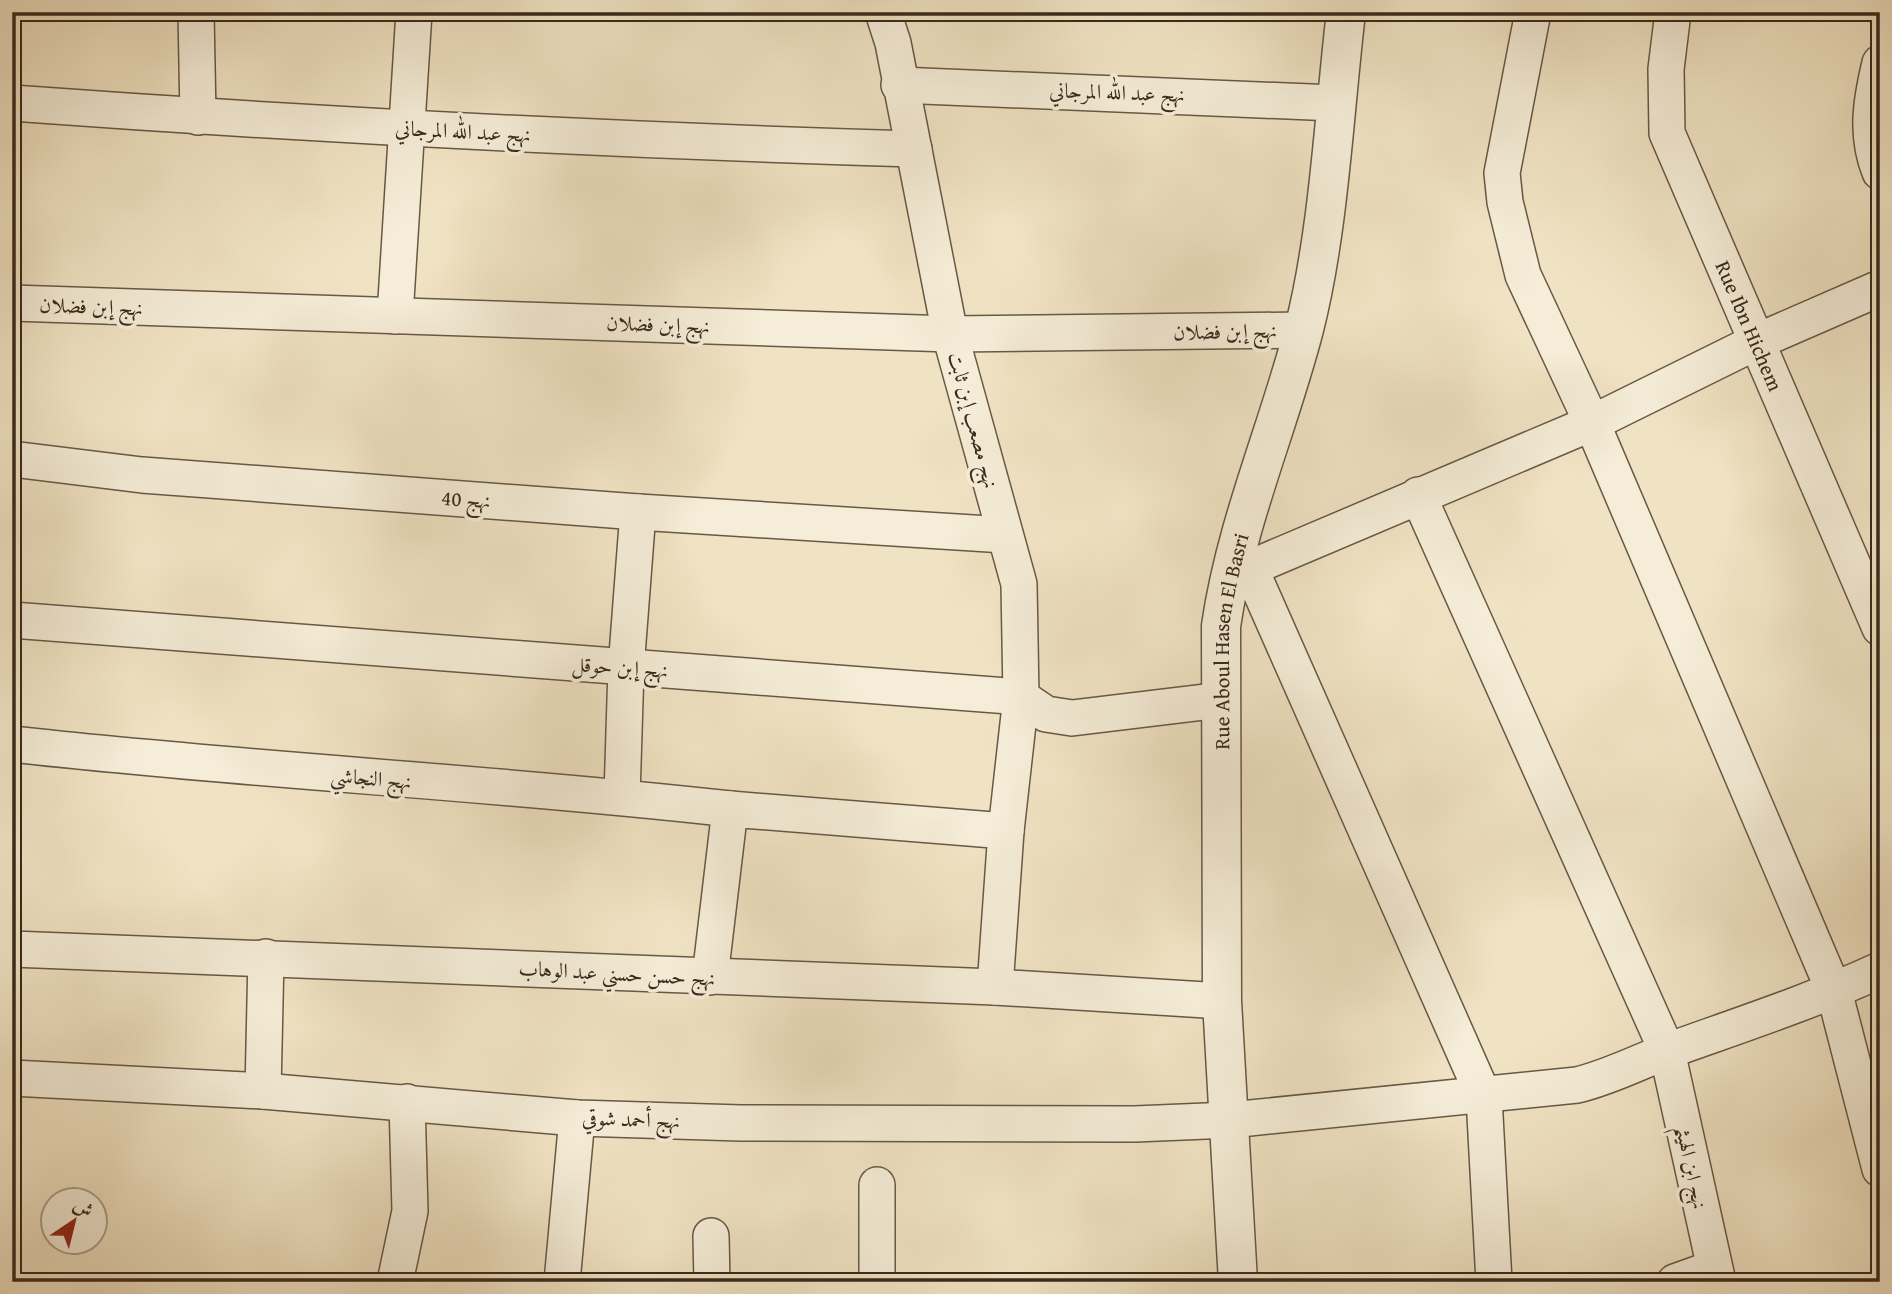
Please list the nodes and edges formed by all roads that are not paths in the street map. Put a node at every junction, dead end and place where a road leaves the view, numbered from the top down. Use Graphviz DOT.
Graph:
graph roads {
  1 [pos="196,12"];
  2 [pos="414,12"];
  3 [pos="883,12"];
  4 [pos="1346,12"];
  5 [pos="1533,12"];
  6 [pos="1673,12"];
  7 [pos="1880,63"];
  8 [pos="899,85"];
  9 [pos="12,103"];
  10 [pos="1335,103"];
  11 [pos="198,117"];
  12 [pos="408,128"];
  13 [pos="914,149"];
  14 [pos="1880,172"];
  15 [pos="1880,288"];
  16 [pos="12,303"];
  17 [pos="395,316"];
  18 [pos="1304,330"];
  19 [pos="950,334"];
  20 [pos="1756,342"];
  21 [pos="1592,423"];
  22 [pos="12,459"];
  23 [pos="1418,495"];
  24 [pos="638,512"];
  25 [pos="1005,535"];
  26 [pos="1239,571"];
  27 [pos="12,620"];
  28 [pos="1880,628"];
  29 [pos="626,668"];
  30 [pos="1021,697"];
  31 [pos="1221,700"];
  32 [pos="12,744"];
  33 [pos="622,796"];
  34 [pos="730,809"];
  35 [pos="1006,831"];
  36 [pos="12,949"];
  37 [pos="266,957"];
  38 [pos="1880,970"];
  39 [pos="710,977"];
  40 [pos="995,987"];
  41 [pos="1834,991"];
  42 [pos="1222,1001"];
  43 [pos="1667,1051"];
  44 [pos="12,1078"];
  45 [pos="263,1091"];
  46 [pos="1485,1097"];
  47 [pos="407,1102"];
  48 [pos="578,1118"];
  49 [pos="1241,1119"];
  50 [pos="1880,1169"];
  51 [pos="877,1185"];
  52 [pos="711,1236"];
  53 [pos="1716,1275"];
  54 [pos="395,1282"];
  55 [pos="562,1282"];
  56 [pos="712,1282"];
  57 [pos="877,1282"];
  58 [pos="1238,1282"];
  59 [pos="1494,1282"];
  60 [pos="1675,1282"];
  1 -- 11 [label="street"];
  2 -- 12 [label="street"];
  3 -- 8 [label="street, نهج مصعب إبن ثابت"];
  4 -- 10 [label="street, Rue Aboul Hasen El Basri"];
  5 -- 21 [label="street"];
  6 -- 20 [label="street, Rue Ibn Hichem"];
  7 -- 14 [label="street"];
  8 -- 10 [label="street, نهج عبد الله المرجاني"];
  8 -- 13 [label="street, نهج مصعب إبن ثابت"];
  9 -- 11 [label="street, نهج عبد الله المرجاني"];
  10 -- 18 [label="street, Rue Aboul Hasen El Basri"];
  11 -- 12 [label="street, نهج عبد الله المرجاني"];
  12 -- 13 [label="street, نهج عبد الله المرجاني"];
  12 -- 17 [label="street"];
  13 -- 19 [label="street, نهج مصعب إبن ثابت"];
  15 -- 20 [label="street"];
  16 -- 17 [label="street, نهج إبن فضلان"];
  17 -- 19 [label="street, نهج إبن فضلان"];
  18 -- 19 [label="street, نهج إبن فضلان"];
  18 -- 26 [label="street, Rue Aboul Hasen El Basri"];
  19 -- 25 [label="street, نهج مصعب إبن ثابت"];
  20 -- 21 [label="street"];
  20 -- 28 [label="street, Rue Ibn Hichem"];
  21 -- 23 [label="street"];
  21 -- 41 [label="street"];
  22 -- 24 [label="street, نهج 40"];
  23 -- 26 [label="street"];
  23 -- 43 [label="street, نهج ابن الهيثم"];
  24 -- 25 [label="street, نهج 40"];
  24 -- 29 [label="street"];
  25 -- 30 [label="street, نهج مصعب إبن ثابت"];
  26 -- 31 [label="street, Rue Aboul Hasen El Basri"];
  26 -- 46 [label="street"];
  27 -- 29 [label="street, نهج إبن حوقل"];
  29 -- 30 [label="street, نهج إبن حوقل"];
  29 -- 33 [label="street"];
  30 -- 31 [label="street, نهج إبن حوقل"];
  30 -- 35 [label="street, نهج مصعب إبن ثابت"];
  31 -- 42 [label="street, Rue Aboul Hasen El Basri"];
  32 -- 33 [label="street, نهج النجاشي"];
  33 -- 34 [label="street, نهج النجاشي"];
  34 -- 35 [label="street, نهج النجاشي"];
  34 -- 39 [label="street"];
  35 -- 40 [label="street, نهج مصعب إبن ثابت"];
  36 -- 37 [label="street, نهج حسن حسني عبد الوهاب"];
  37 -- 39 [label="street, نهج حسن حسني عبد الوهاب"];
  37 -- 45 [label="street"];
  38 -- 41 [label="street, نهج أحمد شوقي"];
  39 -- 40 [label="street, نهج حسن حسني عبد الوهاب"];
  40 -- 42 [label="street, نهج حسن حسني عبد الوهاب"];
  41 -- 43 [label="street, نهج أحمد شوقي"];
  41 -- 50 [label="street"];
  42 -- 49 [label="street, Rue Aboul Hasen El Basri"];
  43 -- 46 [label="street, نهج أحمد شوقي"];
  43 -- 53 [label="street, نهج ابن الهيثم"];
  44 -- 45 [label="street, نهج أحمد شوقي"];
  45 -- 47 [label="street, نهج أحمد شوقي"];
  46 -- 49 [label="street, نهج أحمد شوقي"];
  46 -- 59 [label="street"];
  47 -- 48 [label="street, نهج أحمد شوقي"];
  47 -- 54 [label="street"];
  48 -- 49 [label="street, نهج أحمد شوقي"];
  48 -- 55 [label="street"];
  49 -- 58 [label="street, Rue Aboul Hasen El Basri"];
  51 -- 57 [label="street"];
  52 -- 56 [label="street"];
  53 -- 60 [label="street"];
}
